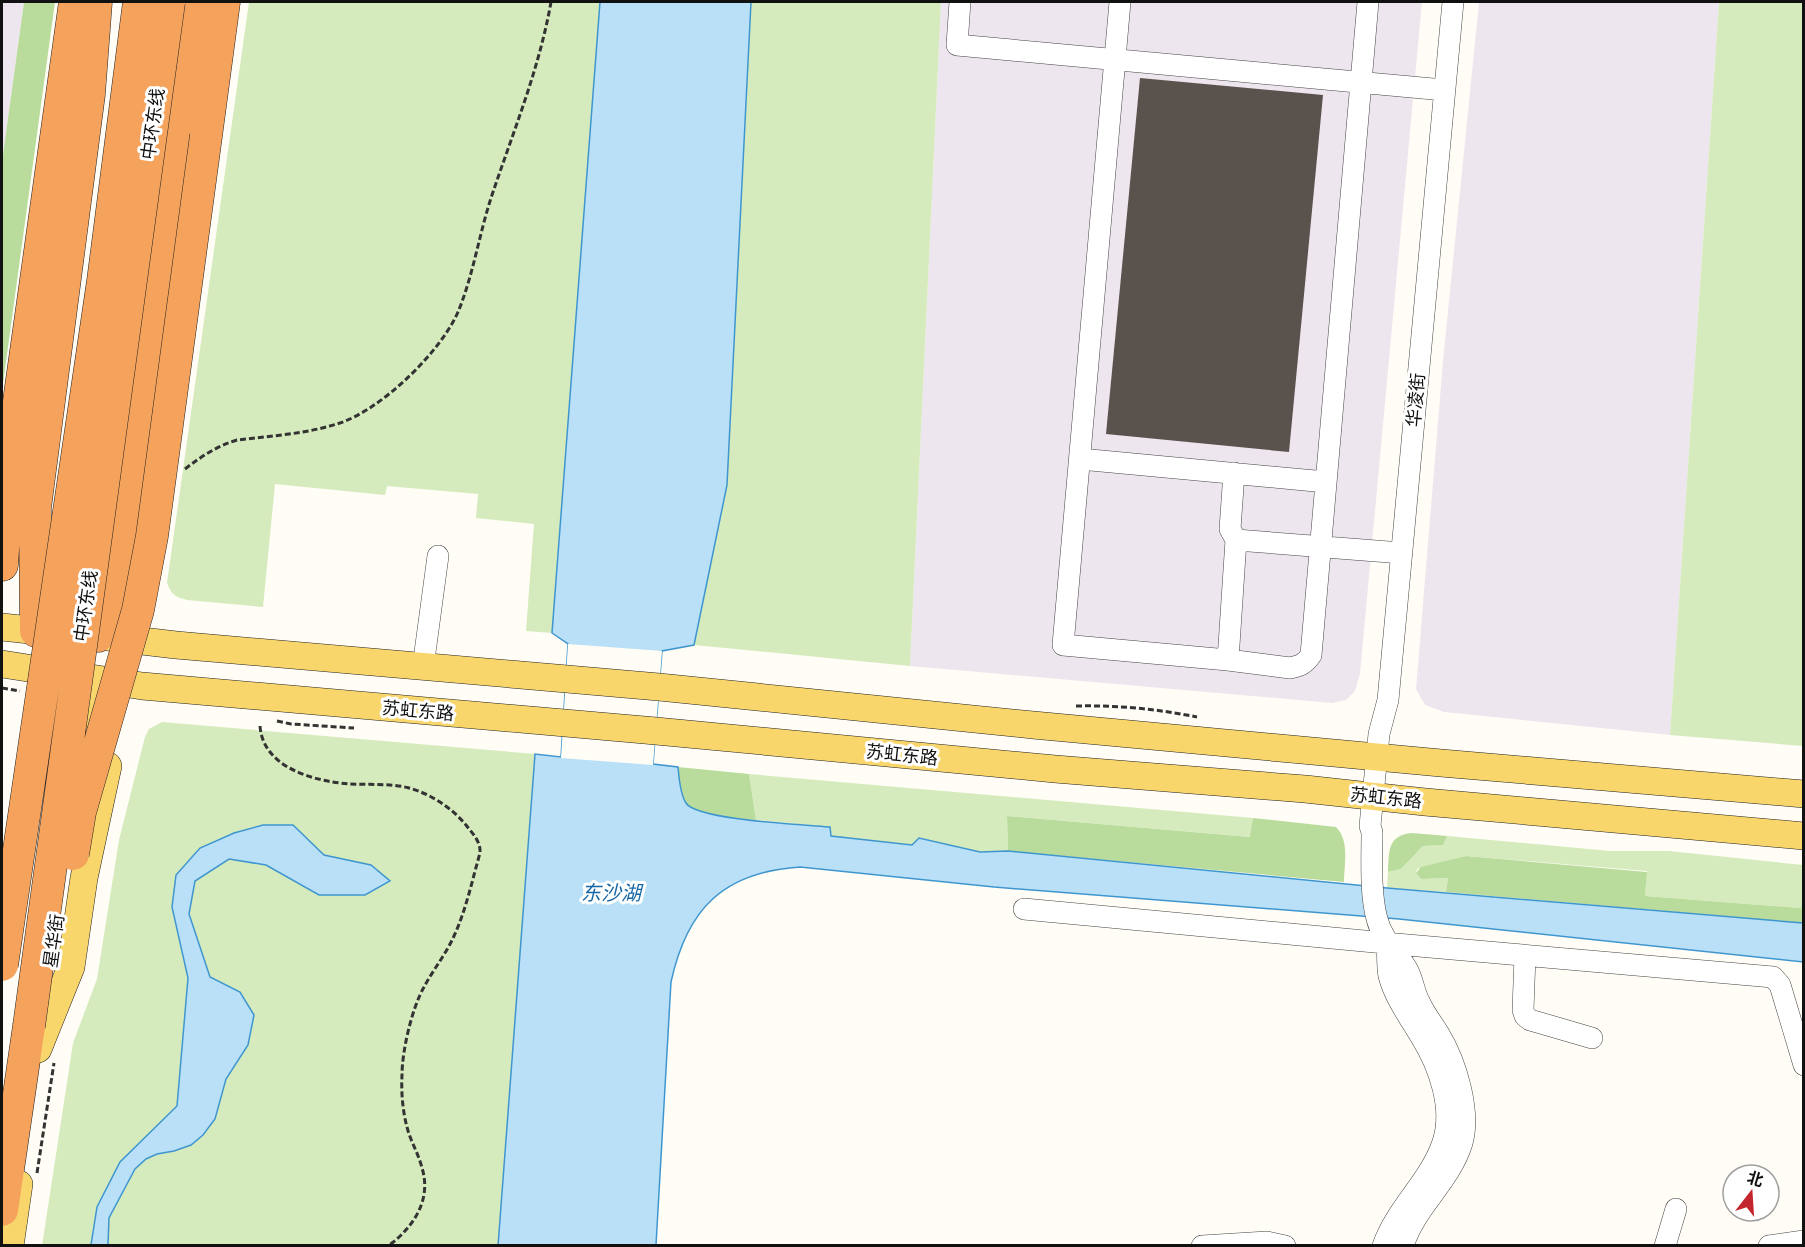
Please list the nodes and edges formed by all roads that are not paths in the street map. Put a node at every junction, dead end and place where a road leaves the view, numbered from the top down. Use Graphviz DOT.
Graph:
graph roads {
  1 [pos="75,2"];
  2 [pos="96,2"];
  3 [pos="107,2"];
  4 [pos="139,2"];
  5 [pos="170,2"];
  6 [pos="193,2"];
  7 [pos="205,2"];
  8 [pos="224,2"];
  9 [pos="960,2"];
  10 [pos="1120,2"];
  11 [pos="1368,2"];
  12 [pos="1453,2"];
  13 [pos="1115,60"];
  14 [pos="1362,83"];
  15 [pos="1444,90"];
  16 [pos="88,94"];
  17 [pos="178,121"];
  18 [pos="1080,459"];
  19 [pos="1234,473"];
  20 [pos="1326,482"];
  21 [pos="35,508"];
  22 [pos="127,516"];
  23 [pos="1236,540"];
  24 [pos="1321,546"];
  25 [pos="1402,553"];
  26 [pos="438,556"];
  27 [pos="2,565"];
  28 [pos="2,627"];
  29 [pos="36,631"];
  30 [pos="99,636"];
  31 [pos="1227,660"];
  32 [pos="2,664"];
  33 [pos="31,667"];
  34 [pos="423,667"];
  35 [pos="92,677"];
  36 [pos="133,684"];
  37 [pos="1377,756"];
  38 [pos="1803,794"];
  39 [pos="1373,796"];
  40 [pos="1803,836"];
  41 [pos="2,872"];
  42 [pos="1024,909"];
  43 [pos="1387,943"];
  44 [pos="1525,956"];
  45 [pos="2,965"];
  46 [pos="33,1038"];
  47 [pos="1592,1038"];
  48 [pos="1803,1065"];
  49 [pos="1676,1209"];
  50 [pos="2,1210"];
  51 [pos="1803,1242"];
  52 [pos="10,1245"];
  53 [pos="1202,1245"];
  54 [pos="1285,1245"];
  55 [pos="1383,1245"];
  56 [pos="1403,1245"];
  57 [pos="1665,1245"];
  58 [pos="1769,1245"];
  1 -- 27 [label="highway"];
  2 -- 16 [label="highway"];
  3 -- 16 [label="highway"];
  4 -- 45 [label="highway, 中环东线, bridge"];
  5 -- 46 [label="highway, 中环东线, bridge"];
  6 -- 17 [label="highway"];
  7 -- 17 [label="highway"];
  8 -- 46 [label="highway, bridge"];
  9 -- 13 [label="street"];
  10 -- 13 [label="street"];
  11 -- 14 [label="street"];
  12 -- 15 [label="street, 华凌街"];
  13 -- 14 [label="street"];
  13 -- 18 [label="street"];
  14 -- 15 [label="street"];
  14 -- 20 [label="street"];
  15 -- 25 [label="street, 华凌街"];
  16 -- 21 [label="highway"];
  17 -- 22 [label="highway"];
  18 -- 19 [label="street"];
  18 -- 31 [label="street"];
  19 -- 20 [label="street"];
  19 -- 23 [label="street"];
  20 -- 24 [label="street"];
  21 -- 22 [label="highway"];
  21 -- 29 [label="highway"];
  22 -- 30 [label="highway"];
  23 -- 24 [label="street"];
  23 -- 31 [label="street"];
  24 -- 25 [label="street"];
  24 -- 31 [label="street"];
  25 -- 37 [label="street, 华凌街"];
  26 -- 34 [label="street"];
  28 -- 29 [label="main road"];
  29 -- 30 [label="main road"];
  29 -- 33 [label="main road"];
  30 -- 34 [label="main road"];
  30 -- 35 [label="main road, 星华街"];
  32 -- 33 [label="main road, 苏虹东路"];
  33 -- 35 [label="main road, 苏虹东路"];
  33 -- 41 [label="main road"];
  34 -- 37 [label="main road"];
  35 -- 36 [label="main road, 苏虹东路"];
  35 -- 46 [label="main road, 星华街"];
  36 -- 39 [label="main road, 苏虹东路"];
  36 -- 46 [label="main road"];
  37 -- 38 [label="main road"];
  37 -- 39 [label="street, 华凌街"];
  39 -- 40 [label="main road, 苏虹东路"];
  39 -- 43 [label="street, 华凌街"];
  42 -- 43 [label="street"];
  43 -- 44 [label="street"];
  43 -- 55 [label="street"];
  43 -- 56 [label="street"];
  44 -- 47 [label="street"];
  44 -- 48 [label="street"];
  46 -- 50 [label="highway, 中环东线"];
  46 -- 52 [label="main road, 星华街"];
  49 -- 57 [label="street"];
  51 -- 58 [label="street"];
  53 -- 54 [label="street"];
}
